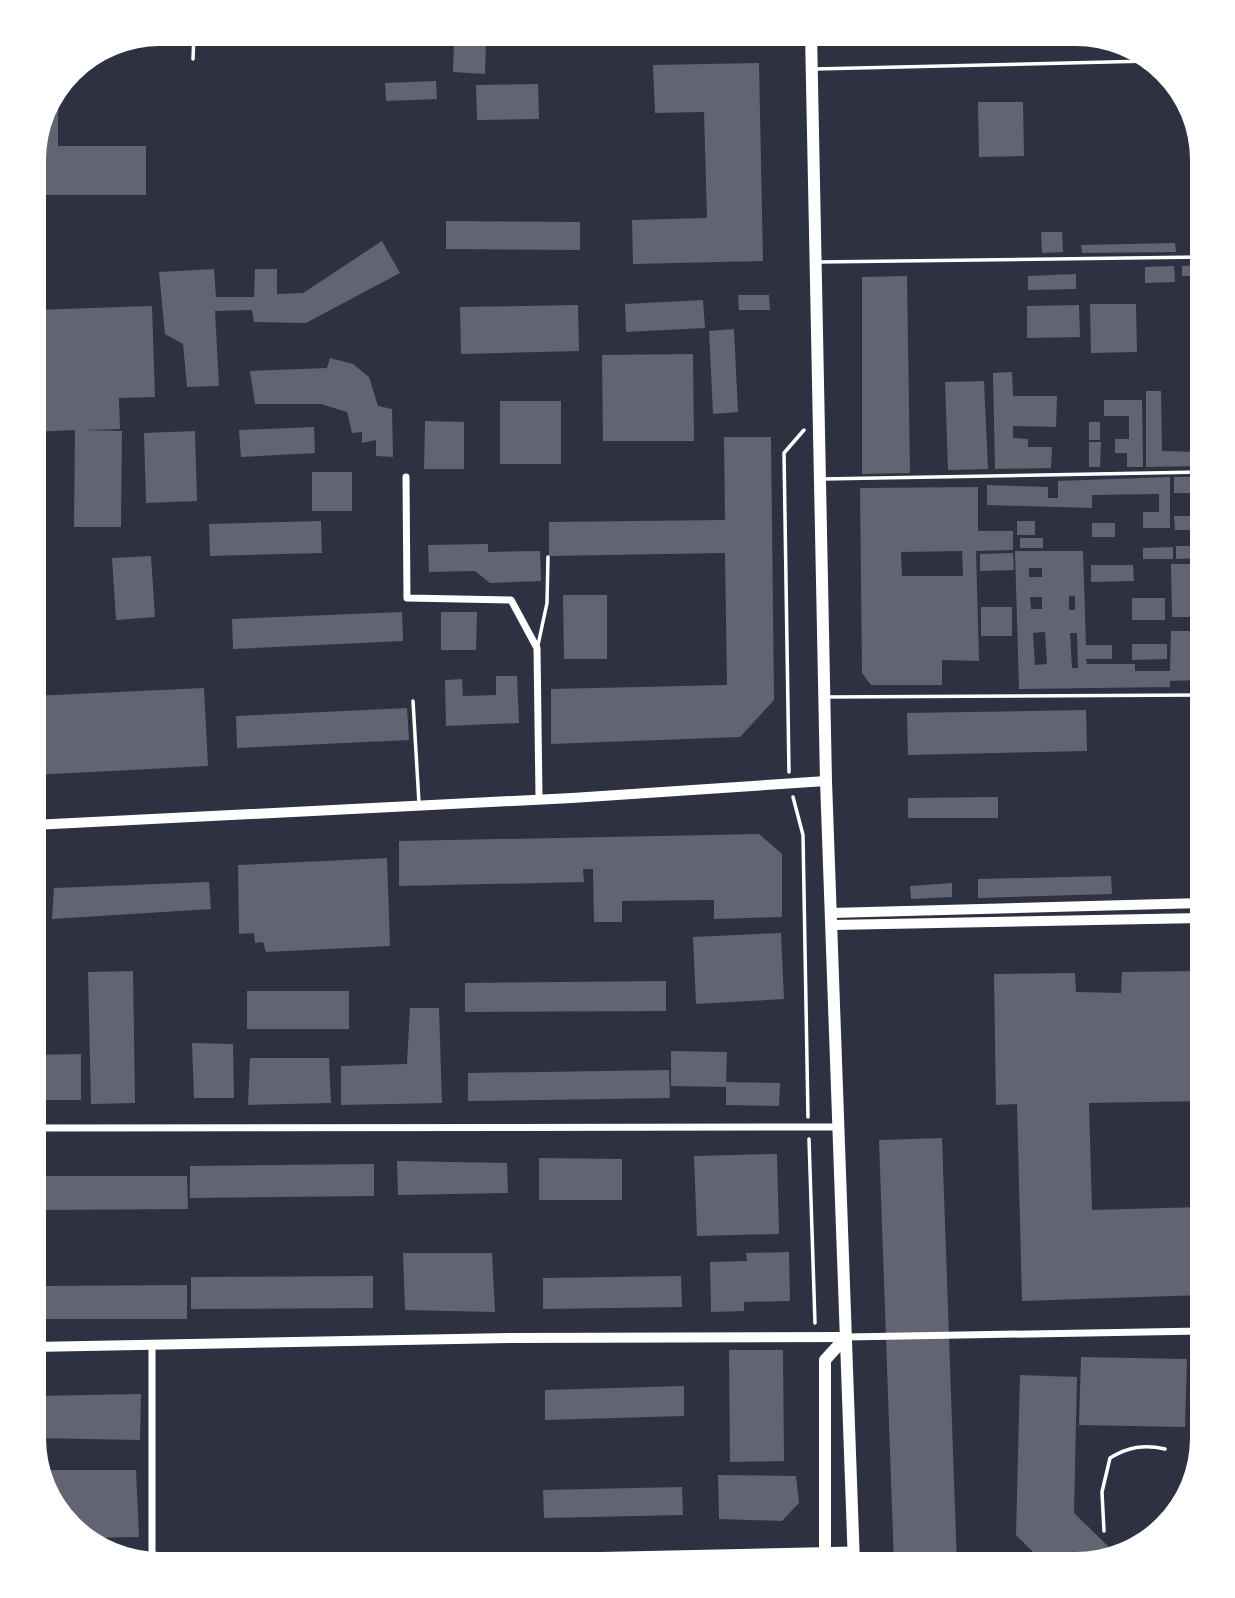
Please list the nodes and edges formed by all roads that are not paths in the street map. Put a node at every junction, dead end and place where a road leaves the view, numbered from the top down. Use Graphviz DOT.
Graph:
graph roads {
  1 [pos="194,46"];
  2 [pos="811,46"];
  3 [pos="193,59"];
  4 [pos="1133,61"];
  5 [pos="812,69"];
  6 [pos="1190,257"];
  7 [pos="816,262"];
  8 [pos="1190,472"];
  9 [pos="406,477"];
  10 [pos="820,479"];
  11 [pos="548,557"];
  12 [pos="537,648"];
  13 [pos="1190,695"];
  14 [pos="824,697"];
  15 [pos="413,701"];
  16 [pos="825,780"];
  17 [pos="539,797"];
  18 [pos="419,804"];
  19 [pos="46,824"];
  20 [pos="1190,904"];
  21 [pos="1190,918"];
  22 [pos="832,919"];
  23 [pos="839,1127"];
  24 [pos="46,1128"];
  25 [pos="1190,1331"];
  26 [pos="846,1337"];
  27 [pos="152,1345"];
  28 [pos="46,1347"];
  29 [pos="1165,1449"];
  30 [pos="1104,1531"];
  31 [pos="825,1550"];
  32 [pos="854,1550"];
  33 [pos="152,1552"];
  34 [pos="736,1552"];
  1 -- 3 [label="lane"];
  2 -- 5 [label="main road"];
  4 -- 5 [label="lane"];
  5 -- 7 [label="main road"];
  6 -- 7 [label="lane"];
  7 -- 10 [label="main road"];
  8 -- 10 [label="lane"];
  9 -- 12 [label="street"];
  10 -- 14 [label="main road"];
  11 -- 12 [label="lane"];
  12 -- 17 [label="street"];
  13 -- 14 [label="lane"];
  14 -- 16 [label="main road"];
  15 -- 18 [label="lane"];
  16 -- 17 [label="street"];
  16 -- 22 [label="main road"];
  17 -- 18 [label="street"];
  18 -- 19 [label="street"];
  20 -- 22 [label="street"];
  21 -- 22 [label="street"];
  22 -- 23 [label="main road"];
  23 -- 24 [label="street"];
  23 -- 26 [label="main road"];
  25 -- 26 [label="street"];
  26 -- 27 [label="street"];
  26 -- 31 [label="main road"];
  26 -- 32 [label="main road"];
  27 -- 28 [label="street"];
  27 -- 33 [label="street"];
  29 -- 30 [label="lane"];
  31 -- 32 [label="street"];
  31 -- 34 [label="street"];
}
